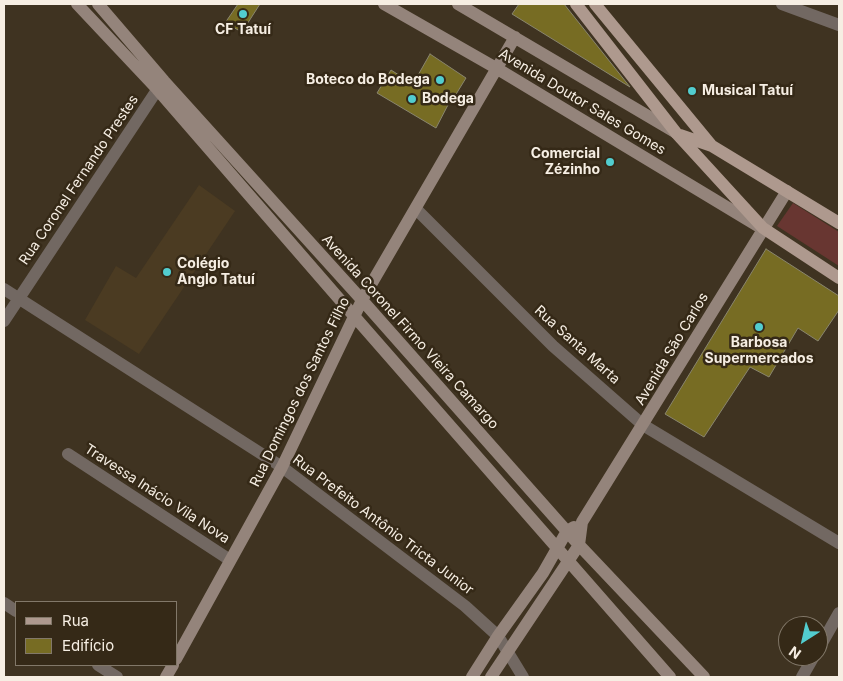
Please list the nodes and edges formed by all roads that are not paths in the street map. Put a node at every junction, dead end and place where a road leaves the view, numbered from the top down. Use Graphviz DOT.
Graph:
graph roads {
  1 [pos="77,4"];
  2 [pos="98,4"];
  3 [pos="384,4"];
  4 [pos="458,4"];
  5 [pos="576,4"];
  6 [pos="595,4"];
  7 [pos="782,4"];
  8 [pos="839,25"];
  9 [pos="515,37"];
  10 [pos="496,68"];
  11 [pos="161,85"];
  12 [pos="677,134"];
  13 [pos="712,146"];
  14 [pos="786,190"];
  15 [pos="416,209"];
  16 [pos="839,223"];
  17 [pos="763,228"];
  18 [pos="839,278"];
  19 [pos="4,290"];
  20 [pos="18,299"];
  21 [pos="362,300"];
  22 [pos="354,316"];
  23 [pos="4,321"];
  24 [pos="643,424"];
  25 [pos="68,454"];
  26 [pos="282,467"];
  27 [pos="582,522"];
  28 [pos="567,531"];
  29 [pos="839,543"];
  30 [pos="579,545"];
  31 [pos="557,548"];
  32 [pos="230,560"];
  33 [pos="568,562"];
  34 [pos="4,603"];
  35 [pos="15,610"];
  36 [pos="839,614"];
  37 [pos="828,633"];
  38 [pos="498,636"];
  39 [pos="508,650"];
  40 [pos="178,655"];
  41 [pos="100,666"];
  42 [pos="172,666"];
  43 [pos="808,666"];
  44 [pos="117,677"];
  45 [pos="166,677"];
  46 [pos="472,677"];
  47 [pos="491,677"];
  48 [pos="524,677"];
  49 [pos="670,677"];
  50 [pos="704,677"];
  51 [pos="802,677"];
  1 -- 11 [label="main road, Avenida Coronel Firmo Vieira Camargo"];
  2 -- 11 [label="main road, Avenida Coronel Firmo Vieira Camargo"];
  3 -- 10 [label="main road, Avenida Doutor Sales Gomes"];
  4 -- 9 [label="main road, Avenida Doutor Sales Gomes"];
  5 -- 12 [label="main road"];
  6 -- 13 [label="main road"];
  7 -- 8 [label="street"];
  9 -- 10 [label="main road, Rua Domingos dos Santos Filho"];
  9 -- 12 [label="main road, Avenida Doutor Sales Gomes"];
  10 -- 15 [label="main road, Rua Domingos dos Santos Filho"];
  10 -- 17 [label="main road, Avenida Doutor Sales Gomes"];
  11 -- 20 [label="street, Rua Coronel Fernando Prestes"];
  11 -- 21 [label="main road, Avenida Coronel Firmo Vieira Camargo"];
  11 -- 22 [label="main road, Avenida Coronel Firmo Vieira Camargo"];
  12 -- 13 [label="main road, Avenida Doutor Sales Gomes"];
  12 -- 17 [label="main road, Avenida Doutor Sales Gomes"];
  13 -- 14 [label="main road, Avenida Doutor Sales Gomes"];
  14 -- 16 [label="main road, Avenida Doutor Sales Gomes"];
  14 -- 17 [label="main road, Avenida São Carlos"];
  15 -- 21 [label="main road, Rua Domingos dos Santos Filho"];
  15 -- 24 [label="street, Rua Santa Marta"];
  17 -- 18 [label="main road, Avenida Doutor Sales Gomes"];
  17 -- 24 [label="main road, Avenida São Carlos"];
  19 -- 20 [label="street, Rua Prefeito Antônio Tricta Junior"];
  20 -- 23 [label="street, Rua Coronel Fernando Prestes"];
  20 -- 26 [label="street, Rua Prefeito Antônio Tricta Junior"];
  21 -- 22 [label="main road, Rua Domingos dos Santos Filho"];
  21 -- 28 [label="main road, Avenida Coronel Firmo Vieira Camargo"];
  22 -- 26 [label="main road, Rua Domingos dos Santos Filho"];
  22 -- 31 [label="main road, Avenida Coronel Firmo Vieira Camargo"];
  24 -- 27 [label="main road, Avenida São Carlos"];
  24 -- 29 [label="street, Rua Santa Marta"];
  25 -- 32 [label="street, Travessa Inácio Vila Nova"];
  26 -- 32 [label="main road, Rua Domingos dos Santos Filho"];
  26 -- 38 [label="street, Rua Prefeito Antônio Tricta Junior"];
  27 -- 28 [label="main road"];
  27 -- 30 [label="main road"];
  28 -- 30 [label="main road, Avenida Coronel Firmo Vieira Camargo"];
  28 -- 31 [label="main road"];
  30 -- 33 [label="main road"];
  30 -- 50 [label="main road, Avenida Coronel Firmo Vieira Camargo"];
  31 -- 33 [label="main road, Avenida Coronel Firmo Vieira Camargo"];
  31 -- 38 [label="main road"];
  32 -- 40 [label="main road, Rua Domingos dos Santos Filho"];
  33 -- 39 [label="main road"];
  33 -- 49 [label="main road, Avenida Coronel Firmo Vieira Camargo"];
  34 -- 35 [label="street"];
  36 -- 37 [label="street"];
  38 -- 39 [label="street, Rua Prefeito Antônio Tricta Junior"];
  38 -- 46 [label="main road"];
  39 -- 47 [label="main road"];
  39 -- 48 [label="street, Rua Prefeito Antônio Tricta Junior"];
  41 -- 44 [label="street"];
  42 -- 45 [label="main road"];
  43 -- 51 [label="street"];
}
